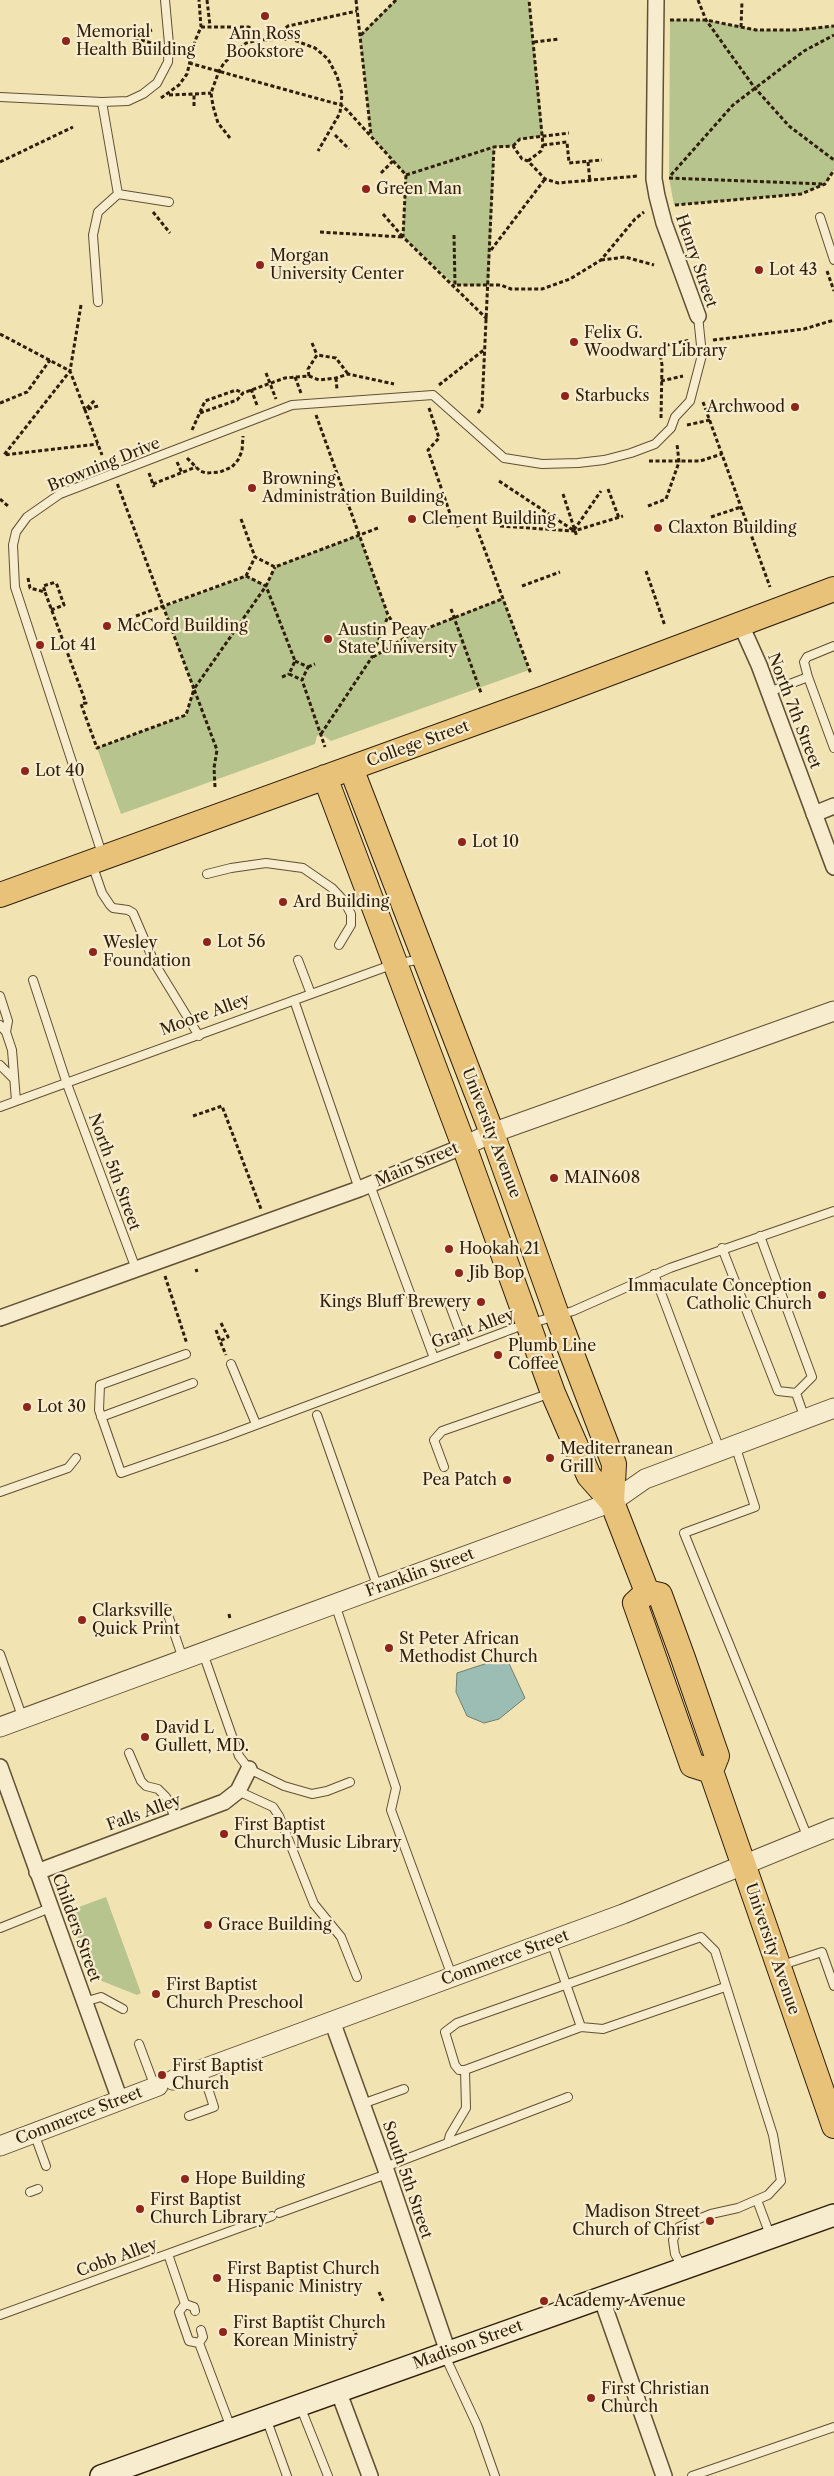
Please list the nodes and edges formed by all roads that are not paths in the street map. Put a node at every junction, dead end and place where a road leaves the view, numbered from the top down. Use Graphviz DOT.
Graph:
graph roads {
  1 [pos="165,0"];
  2 [pos="656,0"];
  3 [pos="0,97"];
  4 [pos="102,102"];
  5 [pos="118,194"];
  6 [pos="169,202"];
  7 [pos="820,217"];
  8 [pos="834,260"];
  9 [pos="98,302"];
  10 [pos="698,316"];
  11 [pos="451,410"];
  12 [pos="834,589"];
  13 [pos="742,625"];
  14 [pos="834,646"];
  15 [pos="808,676"];
  16 [pos="769,692"];
  17 [pos="834,748"];
  18 [pos="351,768"];
  19 [pos="325,777"];
  20 [pos="834,806"];
  21 [pos="814,814"];
  22 [pos="98,861"];
  23 [pos="834,867"];
  24 [pos="207,874"];
  25 [pos="0,895"];
  26 [pos="339,945"];
  27 [pos="423,959"];
  28 [pos="298,960"];
  29 [pos="394,964"];
  30 [pos="33,980"];
  31 [pos="311,994"];
  32 [pos="0,996"];
  33 [pos="294,1000"];
  34 [pos="834,1011"];
  35 [pos="0,1025"];
  36 [pos="6,1032"];
  37 [pos="199,1036"];
  38 [pos="0,1065"];
  39 [pos="13,1078"];
  40 [pos="67,1084"];
  41 [pos="16,1101"];
  42 [pos="0,1107"];
  43 [pos="492,1133"];
  44 [pos="464,1146"];
  45 [pos="364,1187"];
  46 [pos="834,1211"];
  47 [pos="760,1236"];
  48 [pos="722,1248"];
  49 [pos="136,1269"];
  50 [pos="654,1274"];
  51 [pos="449,1303"];
  52 [pos="557,1315"];
  53 [pos="0,1318"];
  54 [pos="528,1324"];
  55 [pos="465,1346"];
  56 [pos="186,1354"];
  57 [pos="434,1358"];
  58 [pos="231,1364"];
  59 [pos="193,1383"];
  60 [pos="553,1393"];
  61 [pos="796,1393"];
  62 [pos="834,1408"];
  63 [pos="317,1414"];
  64 [pos="101,1417"];
  65 [pos="805,1419"];
  66 [pos="256,1424"];
  67 [pos="728,1448"];
  68 [pos="76,1458"];
  69 [pos="444,1467"];
  70 [pos="0,1492"];
  71 [pos="612,1502"];
  72 [pos="378,1588"];
  73 [pos="335,1604"];
  74 [pos="166,1609"];
  75 [pos="203,1652"];
  76 [pos="0,1654"];
  77 [pos="183,1660"];
  78 [pos="23,1718"];
  79 [pos="0,1727"];
  80 [pos="129,1753"];
  81 [pos="0,1767"];
  82 [pos="249,1769"];
  83 [pos="350,1782"];
  84 [pos="238,1790"];
  85 [pos="176,1820"];
  86 [pos="834,1828"];
  87 [pos="809,1838"];
  88 [pos="743,1864"];
  89 [pos="37,1872"];
  90 [pos="50,1908"];
  91 [pos="0,1928"];
  92 [pos="551,1941"];
  93 [pos="777,1967"];
  94 [pos="357,1977"];
  95 [pos="452,1978"];
  96 [pos="566,1985"];
  97 [pos="834,1986"];
  98 [pos="724,1987"];
  99 [pos="84,2002"];
  100 [pos="123,2009"];
  101 [pos="332,2021"];
  102 [pos="581,2027"];
  103 [pos="139,2044"];
  104 [pos="202,2070"];
  105 [pos="465,2070"];
  106 [pos="162,2085"];
  107 [pos="404,2089"];
  108 [pos="568,2097"];
  109 [pos="120,2100"];
  110 [pos="362,2104"];
  111 [pos="189,2116"];
  112 [pos="834,2126"];
  113 [pos="34,2133"];
  114 [pos="448,2143"];
  115 [pos="0,2146"];
  116 [pos="46,2166"];
  117 [pos="386,2170"];
  118 [pos="38,2189"];
  119 [pos="30,2192"];
  120 [pos="757,2200"];
  121 [pos="834,2215"];
  122 [pos="770,2236"];
  123 [pos="168,2254"];
  124 [pos="683,2268"];
  125 [pos="601,2297"];
  126 [pos="185,2304"];
  127 [pos="195,2311"];
  128 [pos="0,2315"];
  129 [pos="201,2330"];
  130 [pos="199,2343"];
  131 [pos="446,2353"];
  132 [pos="339,2392"];
  133 [pos="300,2406"];
  134 [pos="266,2418"];
  135 [pos="834,2427"];
  136 [pos="231,2430"];
  137 [pos="132,2471"];
  138 [pos="101,2476"];
  139 [pos="287,2476"];
  140 [pos="328,2476"];
  141 [pos="370,2476"];
  142 [pos="495,2476"];
  143 [pos="664,2476"];
  144 [pos="692,2476"];
  1 -- 4 [label="lane"];
  2 -- 10 [label="street, Henry Street"];
  3 -- 4 [label="lane"];
  4 -- 5 [label="lane"];
  5 -- 6 [label="lane"];
  5 -- 9 [label="lane"];
  7 -- 8 [label="lane"];
  10 -- 11 [label="lane, Henry Street"];
  11 -- 22 [label="lane, Browning Drive"];
  12 -- 13 [label="main road, College Street"];
  13 -- 16 [label="street, North 7th Street"];
  13 -- 18 [label="main road, College Street"];
  14 -- 15 [label="lane"];
  15 -- 16 [label="lane"];
  15 -- 17 [label="lane"];
  16 -- 21 [label="street, North 7th Street"];
  18 -- 19 [label="main road, College Street"];
  18 -- 27 [label="main road, University Avenue"];
  19 -- 22 [label="main road, College Street"];
  19 -- 29 [label="main road, University Avenue"];
  20 -- 21 [label="street"];
  21 -- 23 [label="street, North 7th Street"];
  22 -- 25 [label="main road, College Street"];
  22 -- 37 [label="lane, Browning Drive"];
  24 -- 26 [label="lane"];
  27 -- 29 [label="lane, Moore Alley"];
  27 -- 43 [label="main road, University Avenue"];
  28 -- 31 [label="lane"];
  29 -- 31 [label="lane, Moore Alley"];
  29 -- 44 [label="main road, University Avenue"];
  30 -- 40 [label="lane, North 5th Street"];
  31 -- 33 [label="lane, Moore Alley"];
  32 -- 36 [label="lane"];
  33 -- 37 [label="lane, Moore Alley"];
  33 -- 45 [label="lane"];
  34 -- 43 [label="street, Main Street"];
  35 -- 36 [label="lane"];
  36 -- 39 [label="lane"];
  37 -- 40 [label="lane, Moore Alley"];
  38 -- 39 [label="lane"];
  39 -- 41 [label="lane"];
  40 -- 41 [label="lane, Moore Alley"];
  40 -- 49 [label="lane, North 5th Street"];
  41 -- 42 [label="lane, Moore Alley"];
  43 -- 44 [label="street, Main Street"];
  43 -- 52 [label="main road, University Avenue"];
  44 -- 45 [label="street, Main Street"];
  44 -- 54 [label="main road, University Avenue"];
  45 -- 49 [label="street, Main Street"];
  45 -- 57 [label="lane"];
  46 -- 47 [label="lane, Grant Alley"];
  47 -- 48 [label="lane, Grant Alley"];
  47 -- 61 [label="lane"];
  48 -- 50 [label="lane, Grant Alley"];
  48 -- 61 [label="lane"];
  49 -- 53 [label="street, Main Street"];
  50 -- 52 [label="lane, Grant Alley"];
  50 -- 67 [label="lane"];
  51 -- 55 [label="lane"];
  52 -- 54 [label="lane, Grant Alley"];
  52 -- 71 [label="main road, University Avenue"];
  54 -- 55 [label="lane, Grant Alley"];
  54 -- 60 [label="main road, University Avenue"];
  55 -- 57 [label="lane, Grant Alley"];
  56 -- 64 [label="lane"];
  57 -- 66 [label="lane, Grant Alley"];
  58 -- 66 [label="lane"];
  59 -- 64 [label="lane"];
  60 -- 69 [label="lane"];
  60 -- 71 [label="main road, University Avenue"];
  61 -- 65 [label="lane"];
  62 -- 65 [label="street, Franklin Street"];
  63 -- 72 [label="lane"];
  64 -- 66 [label="lane, Grant Alley"];
  65 -- 67 [label="street, Franklin Street"];
  67 -- 71 [label="street, Franklin Street"];
  67 -- 87 [label="lane"];
  68 -- 70 [label="lane"];
  71 -- 72 [label="street, Franklin Street"];
  71 -- 88 [label="main road, University Avenue"];
  72 -- 73 [label="street, Franklin Street"];
  73 -- 75 [label="street, Franklin Street"];
  73 -- 95 [label="lane"];
  74 -- 77 [label="lane"];
  75 -- 77 [label="street, Franklin Street"];
  75 -- 82 [label="lane"];
  76 -- 78 [label="lane"];
  77 -- 78 [label="street, Franklin Street"];
  78 -- 79 [label="street, Franklin Street"];
  80 -- 85 [label="lane"];
  81 -- 89 [label="street, Childers Street"];
  82 -- 83 [label="lane"];
  82 -- 84 [label="street, Falls Alley"];
  84 -- 85 [label="street, Falls Alley"];
  84 -- 94 [label="lane"];
  85 -- 89 [label="street, Falls Alley"];
  86 -- 87 [label="street, Commerce Street"];
  87 -- 88 [label="street, Commerce Street"];
  88 -- 92 [label="street, Commerce Street"];
  88 -- 93 [label="main road, University Avenue"];
  89 -- 90 [label="street, Childers Street"];
  90 -- 91 [label="lane"];
  90 -- 99 [label="street, Childers Street"];
  92 -- 95 [label="street, Commerce Street"];
  92 -- 96 [label="lane"];
  93 -- 97 [label="lane"];
  93 -- 112 [label="main road, University Avenue"];
  95 -- 101 [label="street, Commerce Street"];
  96 -- 98 [label="lane"];
  96 -- 102 [label="lane"];
  96 -- 105 [label="lane"];
  98 -- 102 [label="lane"];
  98 -- 120 [label="lane"];
  99 -- 100 [label="lane"];
  99 -- 109 [label="street, Childers Street"];
  101 -- 104 [label="street, Commerce Street"];
  101 -- 110 [label="street, South 5th Street"];
  102 -- 105 [label="lane"];
  103 -- 106 [label="lane"];
  104 -- 106 [label="street, Commerce Street"];
  104 -- 111 [label="lane"];
  105 -- 114 [label="lane"];
  106 -- 109 [label="street, Commerce Street"];
  107 -- 110 [label="lane"];
  108 -- 114 [label="lane, Cobb Alley"];
  109 -- 113 [label="street, Commerce Street"];
  110 -- 117 [label="street, South 5th Street"];
  113 -- 115 [label="street, Commerce Street"];
  113 -- 116 [label="lane"];
  114 -- 117 [label="lane, Cobb Alley"];
  117 -- 123 [label="lane, Cobb Alley"];
  117 -- 131 [label="street, South 5th Street"];
  118 -- 119 [label="lane"];
  120 -- 122 [label="lane"];
  120 -- 124 [label="lane"];
  121 -- 122 [label="main road, Madison Street"];
  122 -- 124 [label="main road, Madison Street"];
  123 -- 126 [label="lane"];
  123 -- 128 [label="lane, Cobb Alley"];
  124 -- 125 [label="main road, Madison Street"];
  125 -- 131 [label="main road, Madison Street"];
  125 -- 143 [label="street"];
  126 -- 127 [label="lane"];
  126 -- 130 [label="lane"];
  129 -- 130 [label="lane"];
  130 -- 136 [label="lane"];
  131 -- 132 [label="main road, Madison Street"];
  131 -- 142 [label="lane"];
  132 -- 133 [label="main road, Madison Street"];
  132 -- 141 [label="street"];
  133 -- 134 [label="main road, Madison Street"];
  133 -- 140 [label="lane"];
  134 -- 136 [label="main road, Madison Street"];
  134 -- 139 [label="lane"];
  135 -- 144 [label="lane"];
  136 -- 137 [label="main road, Madison Street"];
  137 -- 138 [label="main road, Madison Street"];
}
